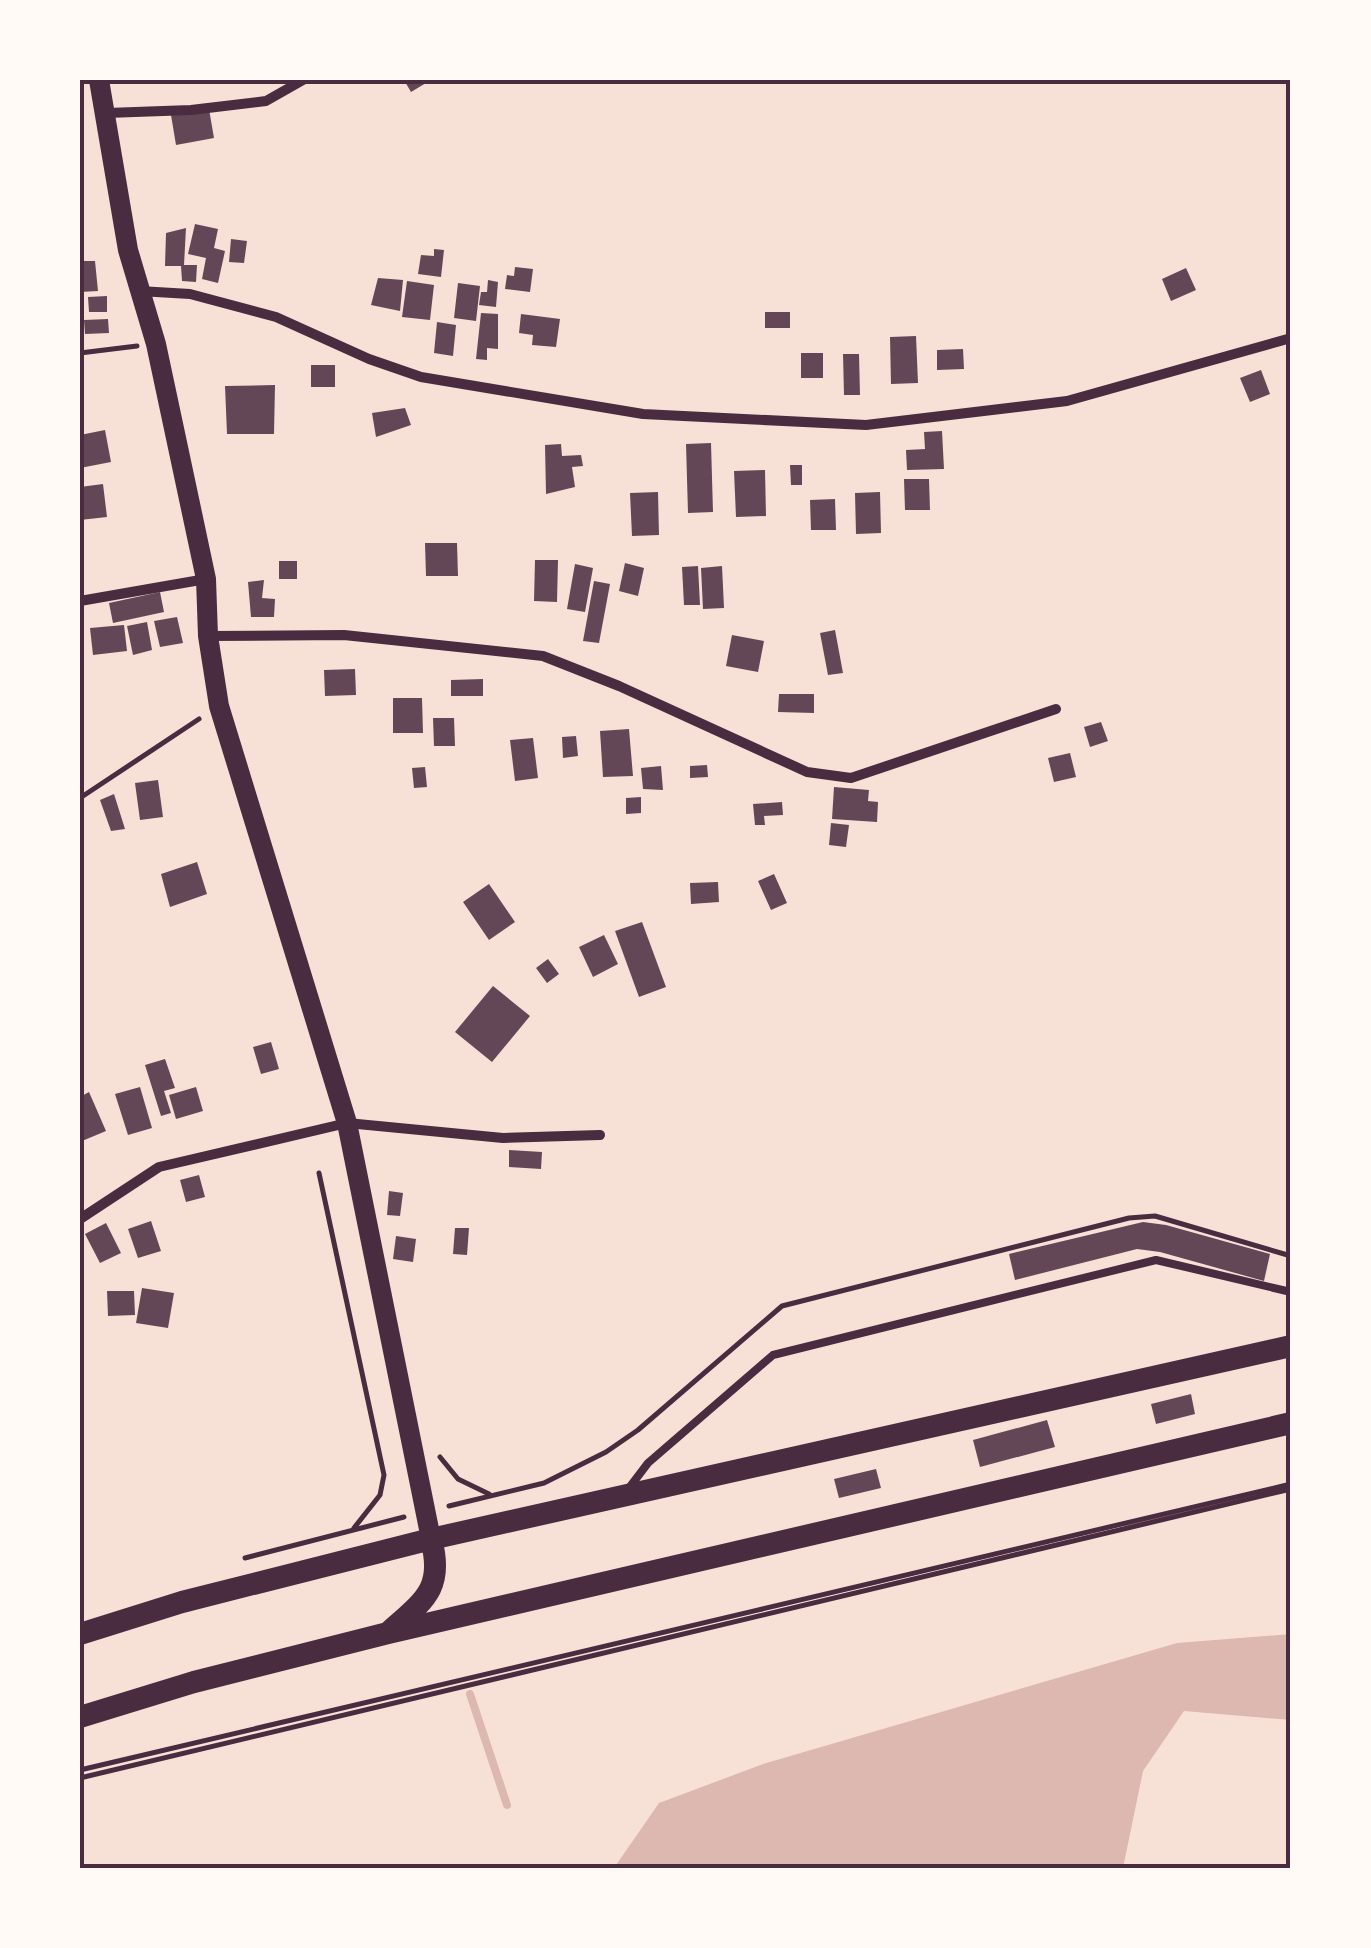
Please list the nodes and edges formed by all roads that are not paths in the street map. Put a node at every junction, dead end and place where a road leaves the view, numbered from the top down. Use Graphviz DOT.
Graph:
graph roads {
  1 [pos="99,80"];
  2 [pos="304,80"];
  3 [pos="106,113"];
  4 [pos="138,291"];
  5 [pos="1291,338"];
  6 [pos="206,580"];
  7 [pos="80,601"];
  8 [pos="208,636"];
  9 [pos="1056,709"];
  10 [pos="347,1122"];
  11 [pos="600,1135"];
  12 [pos="80,1220"];
  13 [pos="1291,1292"];
  14 [pos="1291,1346"];
  15 [pos="1291,1422"];
  16 [pos="622,1496"];
  17 [pos="432,1539"];
  18 [pos="388,1633"];
  19 [pos="80,1634"];
  20 [pos="80,1717"];
  1 -- 3 [label="main road"];
  2 -- 3 [label="street"];
  3 -- 4 [label="main road"];
  4 -- 5 [label="street"];
  4 -- 6 [label="main road"];
  6 -- 7 [label="street"];
  6 -- 8 [label="main road"];
  8 -- 9 [label="street"];
  8 -- 10 [label="main road"];
  10 -- 11 [label="street"];
  10 -- 12 [label="street"];
  10 -- 17 [label="main road"];
  13 -- 16 [label="lane"];
  14 -- 16 [label="highway"];
  15 -- 18 [label="highway"];
  16 -- 17 [label="highway"];
  17 -- 18 [label="highway"];
  17 -- 19 [label="highway"];
  18 -- 20 [label="highway"];
}
